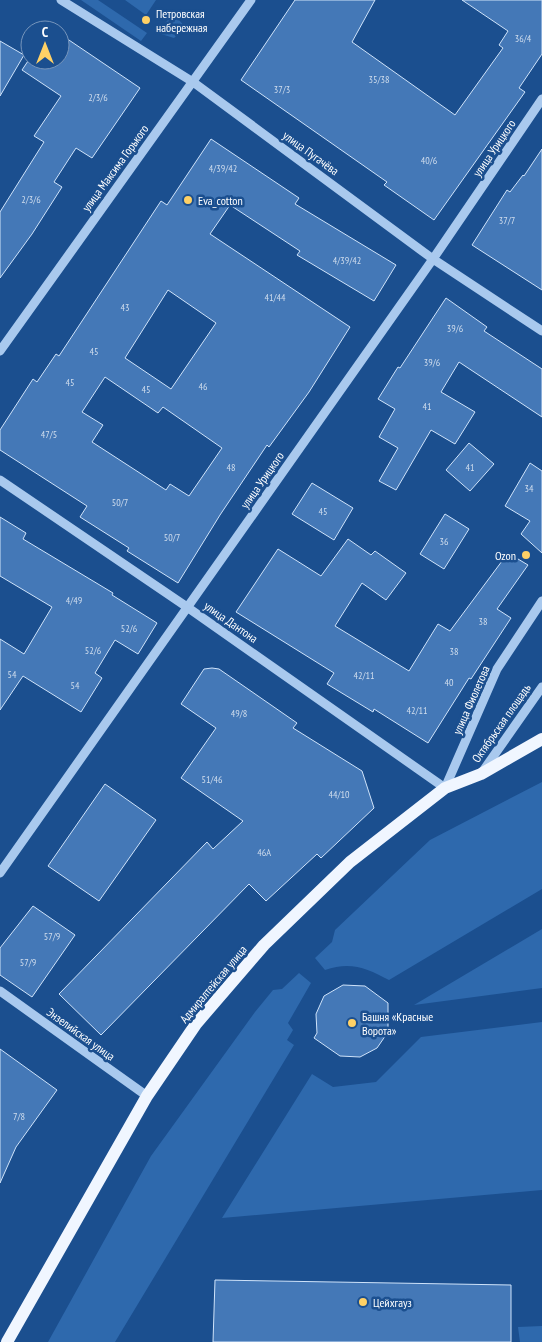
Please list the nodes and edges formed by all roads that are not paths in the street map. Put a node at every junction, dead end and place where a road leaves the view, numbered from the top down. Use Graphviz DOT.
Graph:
graph roads {
  1 [pos="61,0"];
  2 [pos="251,0"];
  3 [pos="193,82"];
  4 [pos="542,99"];
  5 [pos="434,259"];
  6 [pos="542,331"];
  7 [pos="0,351"];
  8 [pos="0,480"];
  9 [pos="542,600"];
  10 [pos="187,607"];
  11 [pos="542,687"];
  12 [pos="542,739"];
  13 [pos="481,774"];
  14 [pos="444,788"];
  15 [pos="0,873"];
  16 [pos="0,991"];
  17 [pos="147,1096"];
  18 [pos="7,1342"];
  1 -- 3 [label="street, улица Пугачёва"];
  2 -- 3 [label="street, улица Максима Горького"];
  3 -- 5 [label="street, улица Пугачёва"];
  3 -- 7 [label="street, улица Максима Горького"];
  4 -- 5 [label="street, улица Урицкого"];
  5 -- 6 [label="street, улица Пугачёва"];
  5 -- 10 [label="street, улица Урицкого"];
  8 -- 10 [label="street, улица Дантона"];
  9 -- 14 [label="street, улица Фиолетова"];
  10 -- 14 [label="street, улица Дантона"];
  10 -- 15 [label="street, улица Урицкого"];
  11 -- 13 [label="street, Октябрьская площадь"];
  12 -- 13 [label="main road, Адмиралтейская улица"];
  13 -- 14 [label="main road, Адмиралтейская улица"];
  14 -- 17 [label="main road, Адмиралтейская улица"];
  16 -- 17 [label="street, Энзелийская улица"];
  17 -- 18 [label="main road, Адмиралтейская улица"];
}
